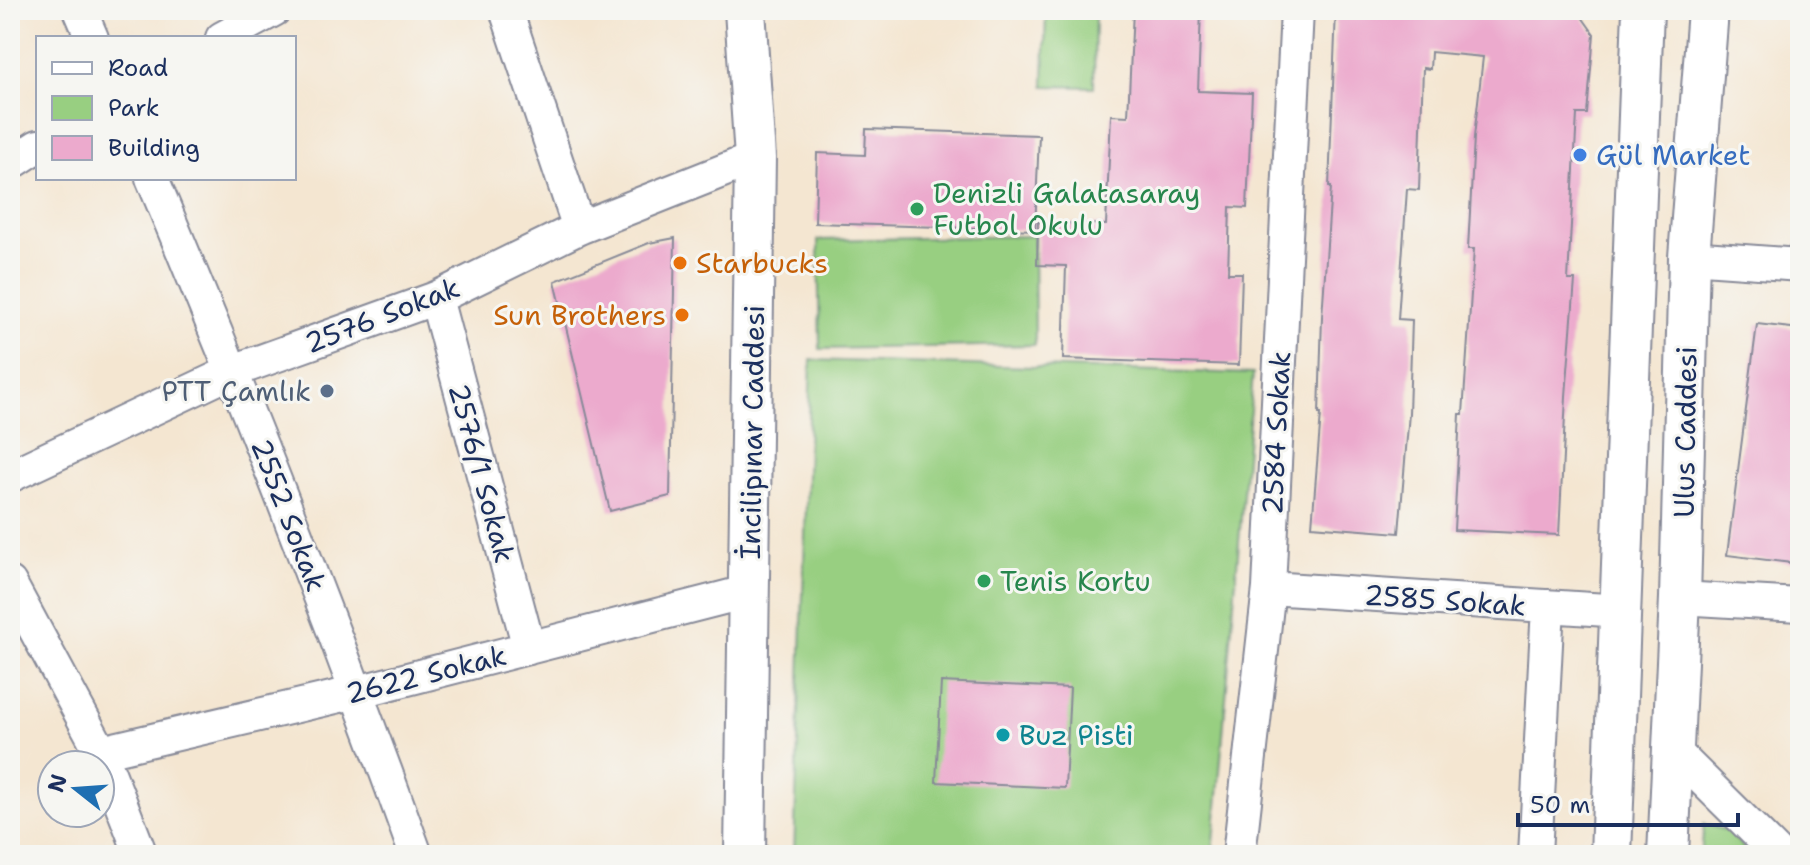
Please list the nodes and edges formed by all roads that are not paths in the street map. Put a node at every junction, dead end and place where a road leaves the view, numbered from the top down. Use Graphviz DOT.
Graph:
graph roads {
  1 [pos="80,10"];
  2 [pos="274,10"];
  3 [pos="506,10"];
  4 [pos="745,10"];
  5 [pos="1297,10"];
  6 [pos="1643,10"];
  7 [pos="1708,10"];
  8 [pos="91,36"];
  9 [pos="226,36"];
  10 [pos="36,147"];
  11 [pos="755,158"];
  12 [pos="10,164"];
  13 [pos="153,180"];
  14 [pos="579,228"];
  15 [pos="1689,257"];
  16 [pos="1800,265"];
  17 [pos="436,298"];
  18 [pos="233,371"];
  19 [pos="10,476"];
  20 [pos="10,583"];
  21 [pos="1269,588"];
  22 [pos="750,591"];
  23 [pos="1680,598"];
  24 [pos="1800,605"];
  25 [pos="1548,606"];
  26 [pos="1622,611"];
  27 [pos="529,648"];
  28 [pos="357,692"];
  29 [pos="99,749"];
  30 [pos="114,749"];
  31 [pos="1673,750"];
  32 [pos="116,791"];
  33 [pos="141,855"];
  34 [pos="416,855"];
  35 [pos="745,855"];
  36 [pos="1239,855"];
  37 [pos="1535,855"];
  38 [pos="1611,855"];
  39 [pos="1668,855"];
  40 [pos="1779,855"];
  1 -- 8 [label="street"];
  2 -- 9 [label="street"];
  3 -- 14 [label="street"];
  4 -- 11 [label="main road, İncilipınar Caddesi"];
  5 -- 21 [label="street, 2584 Sokak"];
  6 -- 26 [label="main road, Ulus Caddesi"];
  7 -- 15 [label="main road, Ulus Caddesi"];
  10 -- 12 [label="street"];
  11 -- 14 [label="street, 2576 Sokak"];
  11 -- 22 [label="main road, İncilipınar Caddesi"];
  13 -- 18 [label="street, 2552 Sokak"];
  14 -- 17 [label="street, 2576 Sokak"];
  15 -- 16 [label="street"];
  15 -- 23 [label="main road, Ulus Caddesi"];
  17 -- 18 [label="street, 2576 Sokak"];
  17 -- 27 [label="street, 2576/1 Sokak"];
  18 -- 19 [label="street, 2576 Sokak"];
  18 -- 28 [label="street, 2552 Sokak"];
  20 -- 29 [label="street"];
  21 -- 25 [label="street, 2585 Sokak"];
  21 -- 36 [label="street, 2584 Sokak"];
  22 -- 27 [label="street, 2622 Sokak"];
  22 -- 35 [label="main road, İncilipınar Caddesi"];
  23 -- 24 [label="street"];
  23 -- 31 [label="main road, Ulus Caddesi"];
  25 -- 26 [label="street, 2585 Sokak"];
  25 -- 37 [label="street"];
  26 -- 38 [label="main road, Ulus Caddesi"];
  27 -- 28 [label="street, 2622 Sokak"];
  28 -- 30 [label="street, 2622 Sokak"];
  28 -- 34 [label="street, 2552 Sokak"];
  31 -- 39 [label="main road, Ulus Caddesi"];
  31 -- 40 [label="street"];
  32 -- 33 [label="street"];
}
